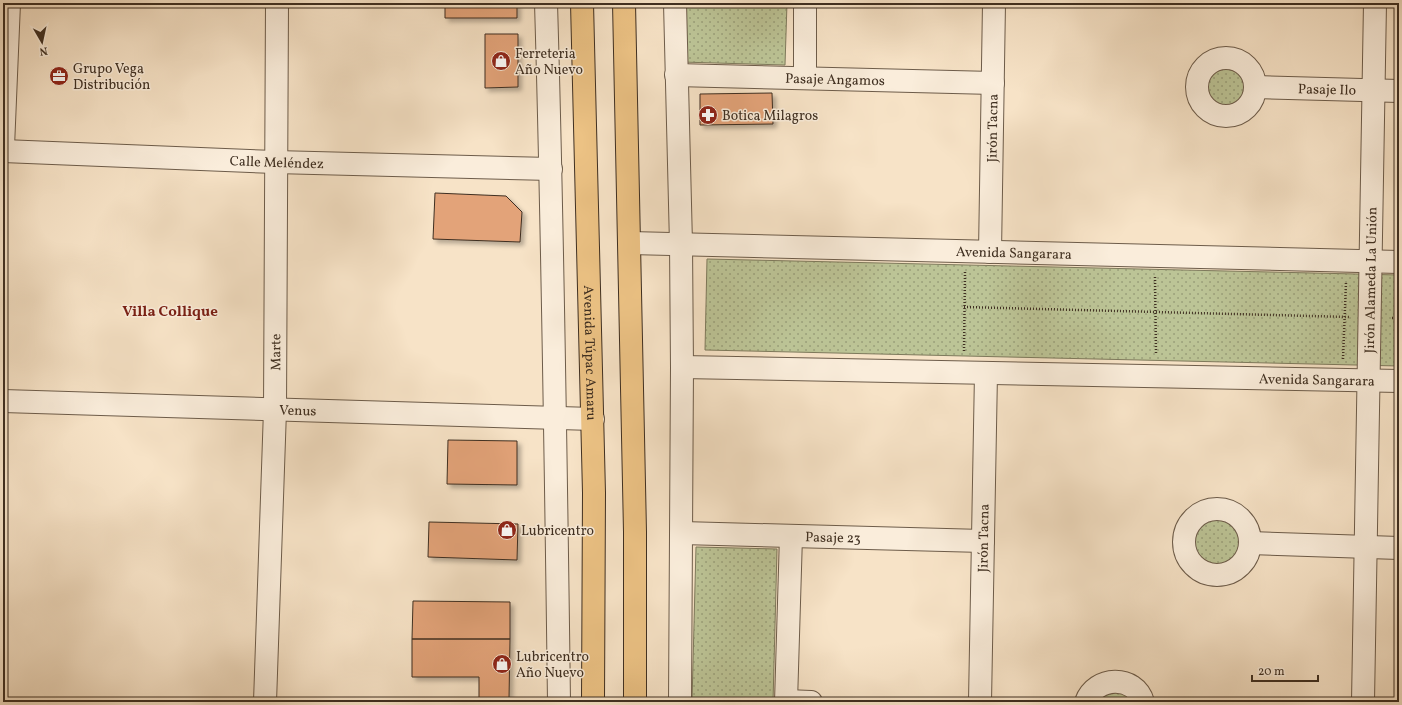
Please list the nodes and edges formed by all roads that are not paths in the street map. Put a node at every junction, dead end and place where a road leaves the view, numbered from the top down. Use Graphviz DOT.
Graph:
graph roads {
  1 [pos="9,3"];
  2 [pos="277,3"];
  3 [pos="546,3"];
  4 [pos="582,3"];
  5 [pos="624,3"];
  6 [pos="675,3"];
  7 [pos="805,3"];
  8 [pos="994,3"];
  9 [pos="1375,3"];
  10 [pos="676,75"];
  11 [pos="805,78"];
  12 [pos="993,83"];
  13 [pos="1256,87"];
  14 [pos="1374,90"];
  15 [pos="1399,91"];
  16 [pos="3,147"];
  17 [pos="3,151"];
  18 [pos="275,162"];
  19 [pos="551,169"];
  20 [pos="630,243"];
  21 [pos="681,244"];
  22 [pos="990,252"];
  23 [pos="1370,262"];
  24 [pos="1399,262"];
  25 [pos="682,368"];
  26 [pos="986,373"];
  27 [pos="1368,381"];
  28 [pos="1399,381"];
  29 [pos="3,401"];
  30 [pos="275,410"];
  31 [pos="556,418"];
  32 [pos="592,419"];
  33 [pos="682,533"];
  34 [pos="791,536"];
  35 [pos="983,541"];
  36 [pos="1250,543"];
  37 [pos="1366,547"];
  38 [pos="1399,548"];
  39 [pos="265,702"];
  40 [pos="559,702"];
  41 [pos="593,702"];
  42 [pos="635,702"];
  43 [pos="680,702"];
  44 [pos="786,702"];
  45 [pos="811,702"];
  46 [pos="980,702"];
  47 [pos="1086,702"];
  48 [pos="1143,702"];
  49 [pos="1363,702"];
  1 -- 16 [label="street"];
  2 -- 18 [label="street, Marte"];
  3 -- 19 [label="street"];
  4 -- 32 [label="highway, Avenida Túpac Amaru"];
  5 -- 20 [label="highway"];
  6 -- 10 [label="street"];
  7 -- 11 [label="street"];
  8 -- 12 [label="street, Jirón Tacna"];
  9 -- 14 [label="street, Jirón Alameda La Unión"];
  10 -- 11 [label="street, Pasaje Angamos"];
  10 -- 21 [label="street"];
  11 -- 12 [label="street, Pasaje Angamos"];
  12 -- 22 [label="street, Jirón Tacna"];
  13 -- 14 [label="street, Pasaje Ilo"];
  14 -- 15 [label="street, Pasaje Ilo"];
  14 -- 23 [label="street, Jirón Alameda La Unión"];
  17 -- 18 [label="street, Calle Meléndez"];
  18 -- 19 [label="street, Calle Meléndez"];
  18 -- 30 [label="street, Marte"];
  19 -- 31 [label="street"];
  20 -- 21 [label="street, Avenida Sangarara"];
  20 -- 42 [label="highway"];
  21 -- 22 [label="street, Avenida Sangarara"];
  21 -- 25 [label="street"];
  22 -- 23 [label="street, Avenida Sangarara"];
  23 -- 24 [label="street, Avenida Sangarara"];
  23 -- 27 [label="street, Jirón Alameda La Unión"];
  25 -- 26 [label="street, Avenida Sangarara"];
  25 -- 33 [label="street"];
  26 -- 27 [label="street, Avenida Sangarara"];
  26 -- 35 [label="street, Jirón Tacna"];
  27 -- 28 [label="street, Avenida Sangarara"];
  27 -- 37 [label="street, Jirón Alameda La Unión"];
  29 -- 30 [label="street, Venus"];
  30 -- 31 [label="street, Venus"];
  30 -- 39 [label="street, Marte"];
  31 -- 32 [label="street, Venus"];
  31 -- 40 [label="street"];
  32 -- 41 [label="highway, Avenida Túpac Amaru"];
  33 -- 34 [label="street, Pasaje 23"];
  33 -- 43 [label="street"];
  34 -- 35 [label="street, Pasaje 23"];
  34 -- 44 [label="street"];
  35 -- 46 [label="street, Jirón Tacna"];
  36 -- 37 [label="street"];
  37 -- 38 [label="street"];
  37 -- 49 [label="street, Jirón Alameda La Unión"];
  44 -- 45 [label="street"];
  47 -- 48 [label="street"];
}
